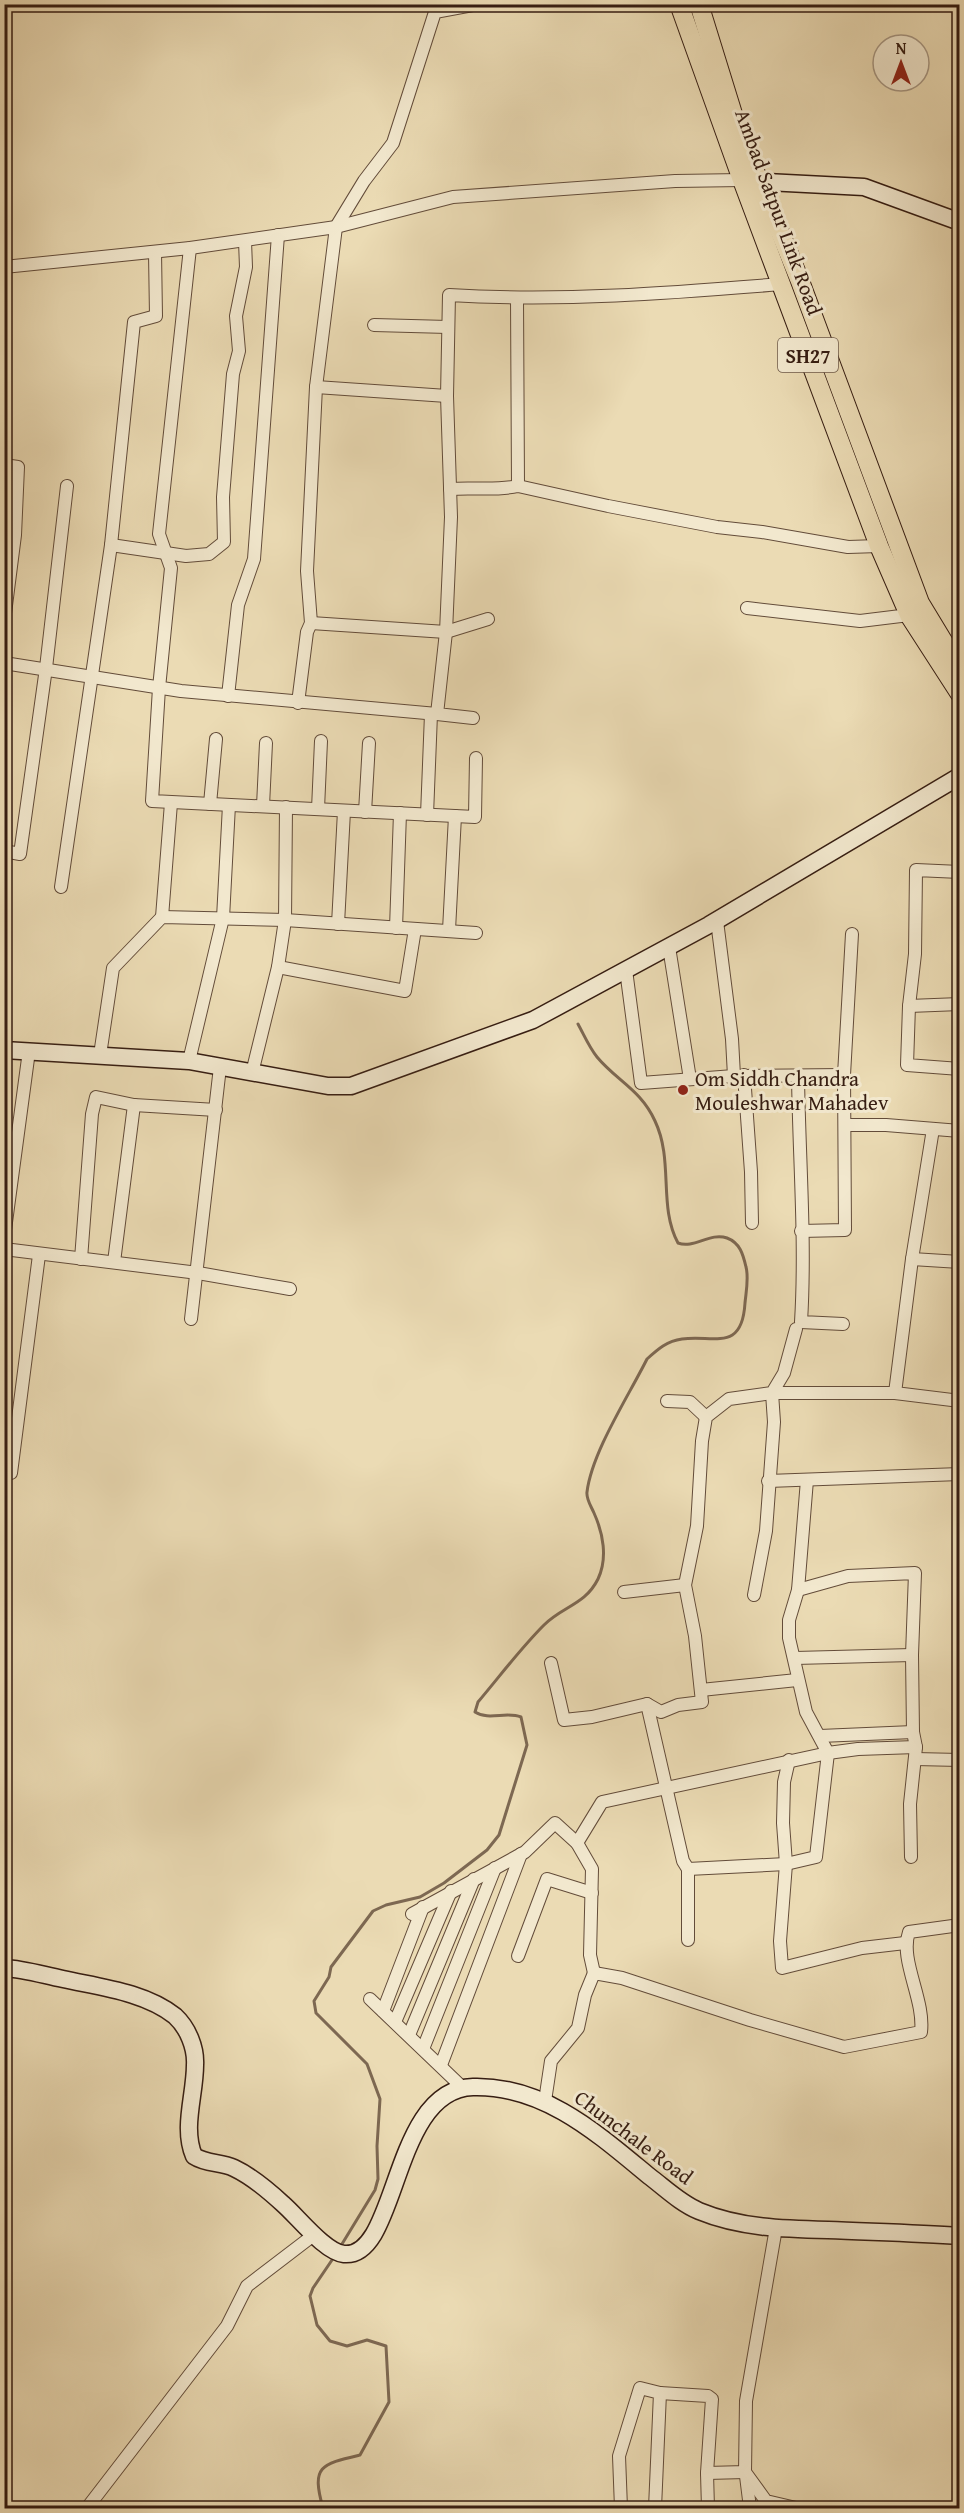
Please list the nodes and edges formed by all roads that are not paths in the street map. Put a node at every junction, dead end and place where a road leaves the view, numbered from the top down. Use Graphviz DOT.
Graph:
graph roads {
  1 [pos="478,4"];
  2 [pos="679,4"];
  3 [pos="699,4"];
  4 [pos="751,181"];
  5 [pos="960,222"];
  6 [pos="336,227"];
  7 [pos="278,235"];
  8 [pos="244,241"];
  9 [pos="190,248"];
  10 [pos="155,252"];
  11 [pos="4,267"];
  12 [pos="782,284"];
  13 [pos="517,299"];
  14 [pos="374,325"];
  15 [pos="447,327"];
  16 [pos="316,387"];
  17 [pos="447,396"];
  18 [pos="4,465"];
  19 [pos="67,486"];
  20 [pos="518,486"];
  21 [pos="450,489"];
  22 [pos="10,535"];
  23 [pos="111,545"];
  24 [pos="879,546"];
  25 [pos="165,553"];
  26 [pos="747,608"];
  27 [pos="909,615"];
  28 [pos="488,619"];
  29 [pos="4,621"];
  30 [pos="310,623"];
  31 [pos="446,632"];
  32 [pos="4,663"];
  33 [pos="46,668"];
  34 [pos="960,669"];
  35 [pos="90,675"];
  36 [pos="159,688"];
  37 [pos="960,694"];
  38 [pos="228,696"];
  39 [pos="298,703"];
  40 [pos="434,714"];
  41 [pos="473,718"];
  42 [pos="216,739"];
  43 [pos="321,741"];
  44 [pos="267,743"];
  45 [pos="369,743"];
  46 [pos="476,758"];
  47 [pos="960,776"];
  48 [pos="171,803"];
  49 [pos="210,804"];
  50 [pos="229,806"];
  51 [pos="263,806"];
  52 [pos="286,807"];
  53 [pos="318,809"];
  54 [pos="344,811"];
  55 [pos="365,812"];
  56 [pos="400,813"];
  57 [pos="427,814"];
  58 [pos="455,816"];
  59 [pos="4,851"];
  60 [pos="960,872"];
  61 [pos="60,887"];
  62 [pos="162,917"];
  63 [pos="223,918"];
  64 [pos="285,920"];
  65 [pos="717,921"];
  66 [pos="338,924"];
  67 [pos="396,928"];
  68 [pos="415,929"];
  69 [pos="449,930"];
  70 [pos="476,933"];
  71 [pos="852,934"];
  72 [pos="669,947"];
  73 [pos="278,967"];
  74 [pos="626,970"];
  75 [pos="960,1004"];
  76 [pos="909,1006"];
  77 [pos="4,1050"];
  78 [pos="29,1051"];
  79 [pos="100,1055"];
  80 [pos="189,1061"];
  81 [pos="220,1067"];
  82 [pos="960,1069"];
  83 [pos="252,1073"];
  84 [pos="739,1075"];
  85 [pos="798,1076"];
  86 [pos="844,1076"];
  87 [pos="690,1079"];
  88 [pos="134,1105"];
  89 [pos="216,1110"];
  90 [pos="846,1125"];
  91 [pos="933,1129"];
  92 [pos="960,1131"];
  93 [pos="752,1223"];
  94 [pos="801,1231"];
  95 [pos="4,1237"];
  96 [pos="4,1249"];
  97 [pos="39,1255"];
  98 [pos="81,1259"];
  99 [pos="912,1259"];
  100 [pos="114,1262"];
  101 [pos="960,1262"];
  102 [pos="198,1273"];
  103 [pos="290,1289"];
  104 [pos="191,1319"];
  105 [pos="843,1324"];
  106 [pos="796,1329"];
  107 [pos="772,1392"];
  108 [pos="895,1392"];
  109 [pos="667,1401"];
  110 [pos="960,1401"];
  111 [pos="706,1417"];
  112 [pos="11,1473"];
  113 [pos="960,1474"];
  114 [pos="807,1480"];
  115 [pos="768,1481"];
  116 [pos="685,1585"];
  117 [pos="798,1590"];
  118 [pos="624,1592"];
  119 [pos="754,1594"];
  120 [pos="912,1655"];
  121 [pos="795,1658"];
  122 [pos="551,1663"];
  123 [pos="797,1680"];
  124 [pos="701,1690"];
  125 [pos="647,1704"];
  126 [pos="913,1732"];
  127 [pos="820,1736"];
  128 [pos="828,1753"];
  129 [pos="915,1753"];
  130 [pos="789,1760"];
  131 [pos="960,1760"];
  132 [pos="665,1788"];
  133 [pos="577,1843"];
  134 [pos="521,1854"];
  135 [pos="911,1857"];
  136 [pos="786,1864"];
  137 [pos="495,1868"];
  138 [pos="688,1869"];
  139 [pos="474,1879"];
  140 [pos="451,1891"];
  141 [pos="592,1893"];
  142 [pos="423,1907"];
  143 [pos="412,1914"];
  144 [pos="960,1925"];
  145 [pos="688,1940"];
  146 [pos="905,1943"];
  147 [pos="518,1956"];
  148 [pos="4,1968"];
  149 [pos="594,1973"];
  150 [pos="370,1999"];
  151 [pos="383,2011"];
  152 [pos="395,2022"];
  153 [pos="409,2035"];
  154 [pos="423,2049"];
  155 [pos="441,2065"];
  156 [pos="463,2088"];
  157 [pos="545,2101"];
  158 [pos="776,2228"];
  159 [pos="315,2234"];
  160 [pos="960,2236"];
  161 [pos="660,2393"];
  162 [pos="745,2472"];
  163 [pos="707,2473"];
  164 [pos="87,2508"];
  165 [pos="621,2508"];
  166 [pos="655,2508"];
  167 [pos="708,2508"];
  168 [pos="750,2508"];
  169 [pos="796,2508"];
  1 -- 6 [label="street"];
  2 -- 4 [label="main road, Ambad Satpur Link Road / SH27"];
  3 -- 4 [label="main road, Ambad Satpur Link Road"];
  4 -- 5 [label="street"];
  4 -- 6 [label="street"];
  4 -- 12 [label="main road, Ambad Satpur Link Road / SH27"];
  4 -- 34 [label="main road, Ambad Satpur Link Road"];
  6 -- 7 [label="street"];
  6 -- 16 [label="street"];
  7 -- 8 [label="street"];
  7 -- 38 [label="street"];
  8 -- 9 [label="street"];
  8 -- 25 [label="street"];
  9 -- 10 [label="street"];
  9 -- 25 [label="street"];
  10 -- 11 [label="street"];
  10 -- 23 [label="street"];
  12 -- 13 [label="street"];
  12 -- 24 [label="main road, Ambad Satpur Link Road / SH27"];
  13 -- 15 [label="street"];
  13 -- 20 [label="street"];
  14 -- 15 [label="street"];
  15 -- 17 [label="street"];
  16 -- 17 [label="street"];
  16 -- 30 [label="street"];
  17 -- 21 [label="street"];
  18 -- 22 [label="street"];
  19 -- 33 [label="street"];
  20 -- 21 [label="street"];
  20 -- 24 [label="street"];
  21 -- 31 [label="street"];
  22 -- 29 [label="street"];
  23 -- 25 [label="street"];
  23 -- 35 [label="street"];
  24 -- 27 [label="main road, Ambad Satpur Link Road / SH27"];
  25 -- 36 [label="street"];
  26 -- 27 [label="street"];
  27 -- 37 [label="main road, Ambad Satpur Link Road / SH27"];
  28 -- 31 [label="street"];
  30 -- 31 [label="street"];
  30 -- 39 [label="street"];
  31 -- 40 [label="street"];
  32 -- 33 [label="street"];
  33 -- 35 [label="street"];
  33 -- 59 [label="street"];
  35 -- 36 [label="street"];
  35 -- 61 [label="street"];
  36 -- 38 [label="street"];
  36 -- 48 [label="street"];
  38 -- 39 [label="street"];
  39 -- 40 [label="street"];
  40 -- 41 [label="street"];
  40 -- 57 [label="street"];
  42 -- 49 [label="street"];
  43 -- 53 [label="street"];
  44 -- 51 [label="street"];
  45 -- 55 [label="street"];
  46 -- 58 [label="street"];
  47 -- 65 [label="street"];
  48 -- 49 [label="street"];
  48 -- 62 [label="street"];
  49 -- 50 [label="street"];
  50 -- 51 [label="street"];
  50 -- 63 [label="street"];
  51 -- 52 [label="street"];
  52 -- 53 [label="street"];
  52 -- 64 [label="street"];
  53 -- 54 [label="street"];
  54 -- 55 [label="street"];
  54 -- 66 [label="street"];
  55 -- 56 [label="street"];
  56 -- 57 [label="street"];
  56 -- 67 [label="street"];
  57 -- 58 [label="street"];
  58 -- 69 [label="street"];
  60 -- 76 [label="street"];
  62 -- 63 [label="street"];
  62 -- 79 [label="street"];
  63 -- 64 [label="street"];
  63 -- 80 [label="street"];
  64 -- 66 [label="street"];
  64 -- 73 [label="street"];
  65 -- 72 [label="street"];
  65 -- 84 [label="street"];
  66 -- 67 [label="street"];
  67 -- 68 [label="street"];
  68 -- 69 [label="street"];
  68 -- 73 [label="street"];
  69 -- 70 [label="street"];
  71 -- 86 [label="street"];
  72 -- 74 [label="street"];
  72 -- 87 [label="street"];
  73 -- 83 [label="street"];
  74 -- 83 [label="street"];
  74 -- 87 [label="street"];
  75 -- 76 [label="street"];
  76 -- 82 [label="street"];
  77 -- 78 [label="street"];
  78 -- 79 [label="street"];
  78 -- 95 [label="street"];
  79 -- 80 [label="street"];
  80 -- 81 [label="street"];
  81 -- 83 [label="street"];
  81 -- 89 [label="street"];
  84 -- 85 [label="street"];
  84 -- 87 [label="street"];
  84 -- 93 [label="street"];
  85 -- 86 [label="street"];
  85 -- 94 [label="street"];
  86 -- 90 [label="street"];
  88 -- 89 [label="street"];
  88 -- 98 [label="street"];
  88 -- 100 [label="street"];
  89 -- 102 [label="street"];
  90 -- 91 [label="street"];
  90 -- 94 [label="street"];
  91 -- 92 [label="street"];
  91 -- 99 [label="street"];
  94 -- 105 [label="street"];
  96 -- 97 [label="street"];
  97 -- 98 [label="street"];
  97 -- 112 [label="street"];
  98 -- 100 [label="street"];
  99 -- 101 [label="street"];
  99 -- 108 [label="street"];
  100 -- 102 [label="street"];
  102 -- 103 [label="street"];
  102 -- 104 [label="street"];
  106 -- 107 [label="street"];
  107 -- 108 [label="street"];
  107 -- 111 [label="street"];
  107 -- 115 [label="street"];
  108 -- 110 [label="street"];
  109 -- 111 [label="street"];
  111 -- 116 [label="street"];
  113 -- 114 [label="street"];
  114 -- 115 [label="street"];
  114 -- 117 [label="street"];
  115 -- 119 [label="street"];
  116 -- 118 [label="street"];
  116 -- 124 [label="street"];
  117 -- 120 [label="street"];
  117 -- 121 [label="street"];
  120 -- 121 [label="street"];
  120 -- 126 [label="street"];
  121 -- 123 [label="street"];
  122 -- 125 [label="street"];
  123 -- 124 [label="street"];
  123 -- 127 [label="street"];
  124 -- 125 [label="street"];
  125 -- 132 [label="street"];
  126 -- 127 [label="street"];
  126 -- 129 [label="street"];
  127 -- 128 [label="street"];
  128 -- 129 [label="street"];
  128 -- 130 [label="street"];
  128 -- 136 [label="street"];
  129 -- 131 [label="street"];
  129 -- 135 [label="street"];
  130 -- 132 [label="street"];
  130 -- 136 [label="street"];
  132 -- 133 [label="street"];
  132 -- 138 [label="street"];
  133 -- 134 [label="street"];
  133 -- 141 [label="street"];
  134 -- 137 [label="street"];
  134 -- 155 [label="street"];
  136 -- 138 [label="street"];
  136 -- 146 [label="street"];
  137 -- 139 [label="street"];
  137 -- 154 [label="street"];
  138 -- 145 [label="street"];
  139 -- 140 [label="street"];
  139 -- 153 [label="street"];
  140 -- 142 [label="street"];
  140 -- 152 [label="street"];
  141 -- 147 [label="street"];
  141 -- 149 [label="street"];
  142 -- 143 [label="street"];
  142 -- 151 [label="street"];
  144 -- 146 [label="street"];
  146 -- 149 [label="street"];
  148 -- 159 [label="street"];
  149 -- 157 [label="street"];
  150 -- 151 [label="street"];
  151 -- 152 [label="street"];
  152 -- 153 [label="street"];
  153 -- 154 [label="street"];
  154 -- 155 [label="street"];
  155 -- 156 [label="street"];
  156 -- 157 [label="street, Chunchale Road"];
  156 -- 159 [label="street"];
  157 -- 158 [label="street, Chunchale Road"];
  158 -- 160 [label="street, Chunchale Road"];
  158 -- 162 [label="street"];
  159 -- 164 [label="street"];
  161 -- 163 [label="street"];
  161 -- 165 [label="street"];
  161 -- 166 [label="street"];
  162 -- 163 [label="street"];
  162 -- 168 [label="street"];
  162 -- 169 [label="street"];
  163 -- 167 [label="street"];
}
